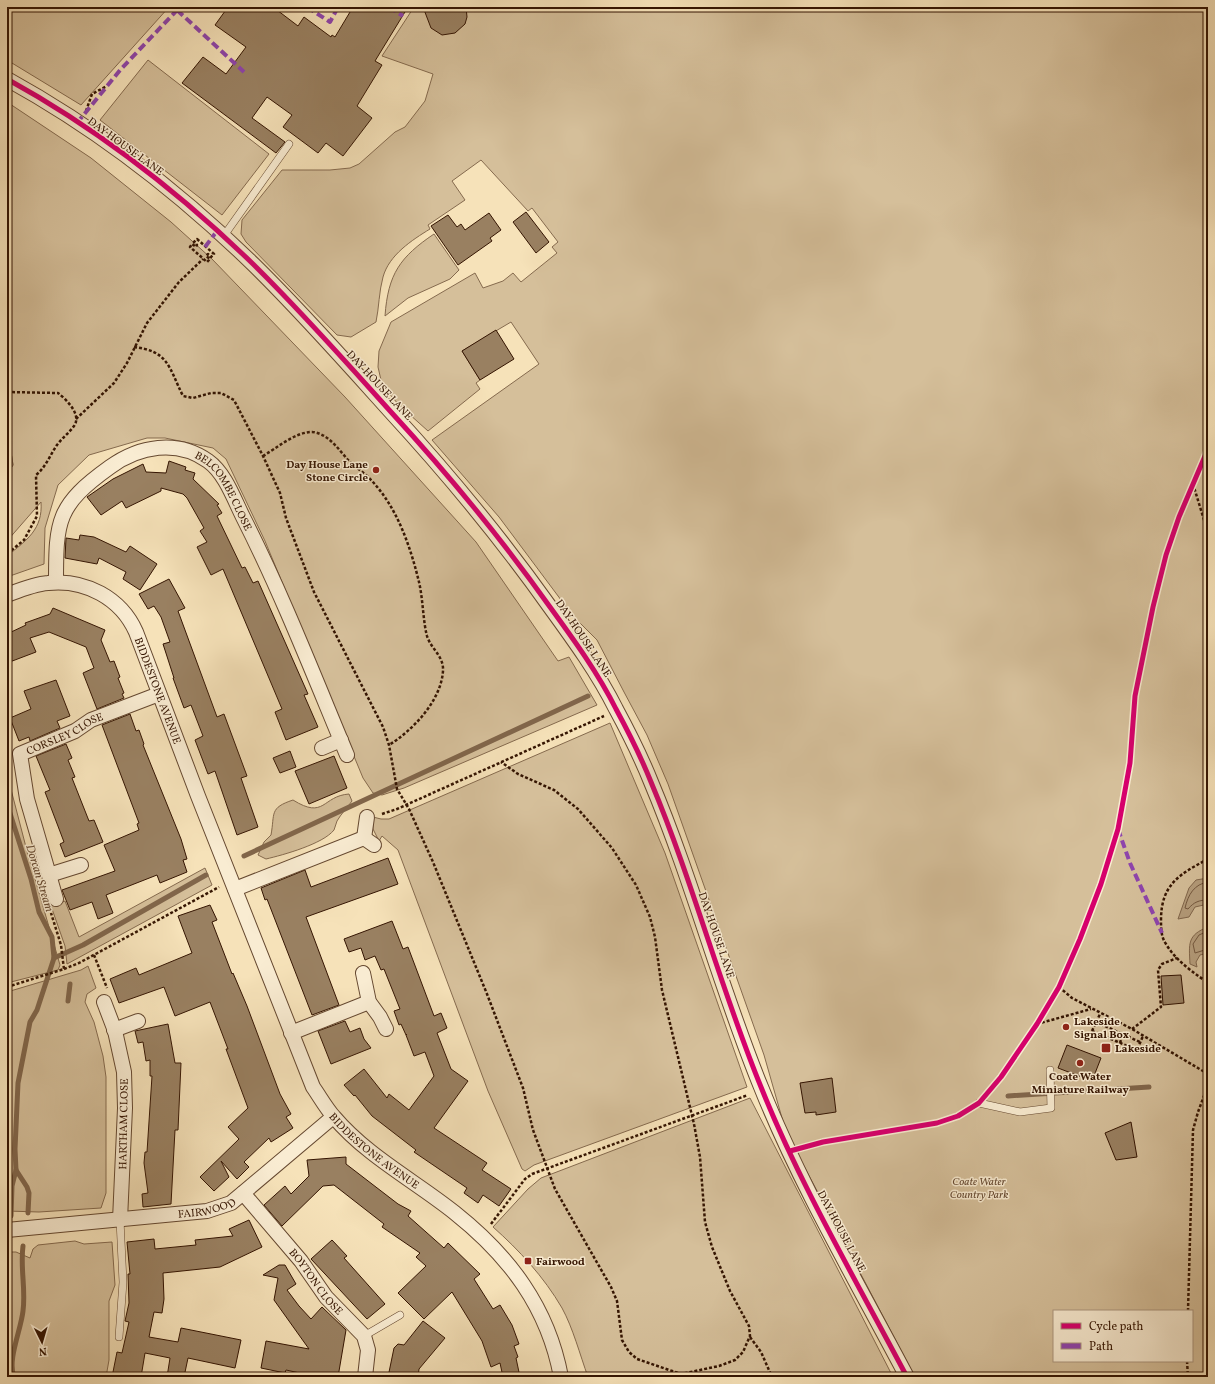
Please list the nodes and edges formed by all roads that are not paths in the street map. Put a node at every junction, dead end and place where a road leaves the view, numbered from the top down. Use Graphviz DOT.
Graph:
graph roads {
  1 [pos="7,79"];
  2 [pos="289,144"];
  3 [pos="223,237"];
  4 [pos="56,582"];
  5 [pos="7,595"];
  6 [pos="158,694"];
  7 [pos="341,740"];
  8 [pos="322,748"];
  9 [pos="347,755"];
  10 [pos="372,815"];
  11 [pos="81,865"];
  12 [pos="49,875"];
  13 [pos="233,884"];
  14 [pos="56,899"];
  15 [pos="364,973"];
  16 [pos="104,1002"];
  17 [pos="369,1002"];
  18 [pos="138,1021"];
  19 [pos="386,1029"];
  20 [pos="114,1030"];
  21 [pos="291,1033"];
  22 [pos="1050,1070"];
  23 [pos="979,1103"];
  24 [pos="333,1117"];
  25 [pos="243,1193"];
  26 [pos="120,1220"];
  27 [pos="7,1230"];
  28 [pos="400,1315"];
  29 [pos="364,1336"];
  30 [pos="119,1337"];
  31 [pos="365,1377"];
  32 [pos="561,1377"];
  33 [pos="907,1377"];
  1 -- 3 [label="street, DAY HOUSE LANE"];
  2 -- 3 [label="lane"];
  3 -- 33 [label="street, DAY HOUSE LANE"];
  4 -- 5 [label="street, BIDDESTONE AVENUE"];
  4 -- 6 [label="street, BIDDESTONE AVENUE"];
  4 -- 7 [label="street, BELCOMBE CLOSE"];
  6 -- 12 [label="street, CORSLEY CLOSE"];
  6 -- 13 [label="street, BIDDESTONE AVENUE"];
  7 -- 8 [label="street"];
  7 -- 9 [label="street, BELCOMBE CLOSE"];
  10 -- 13 [label="street"];
  11 -- 12 [label="street"];
  12 -- 14 [label="street, CORSLEY CLOSE"];
  13 -- 21 [label="street, BIDDESTONE AVENUE"];
  15 -- 17 [label="street"];
  16 -- 20 [label="street, HARTHAM CLOSE"];
  17 -- 19 [label="street"];
  17 -- 21 [label="street"];
  18 -- 20 [label="street"];
  20 -- 26 [label="street, HARTHAM CLOSE"];
  21 -- 24 [label="street, BIDDESTONE AVENUE"];
  22 -- 23 [label="lane"];
  24 -- 25 [label="street, FAIRWOOD"];
  24 -- 32 [label="street, BIDDESTONE AVENUE"];
  25 -- 26 [label="street, FAIRWOOD"];
  25 -- 29 [label="street, BOYTON CLOSE"];
  26 -- 27 [label="street, FAIRWOOD"];
  26 -- 30 [label="lane"];
  28 -- 29 [label="lane"];
  29 -- 31 [label="street"];
}
